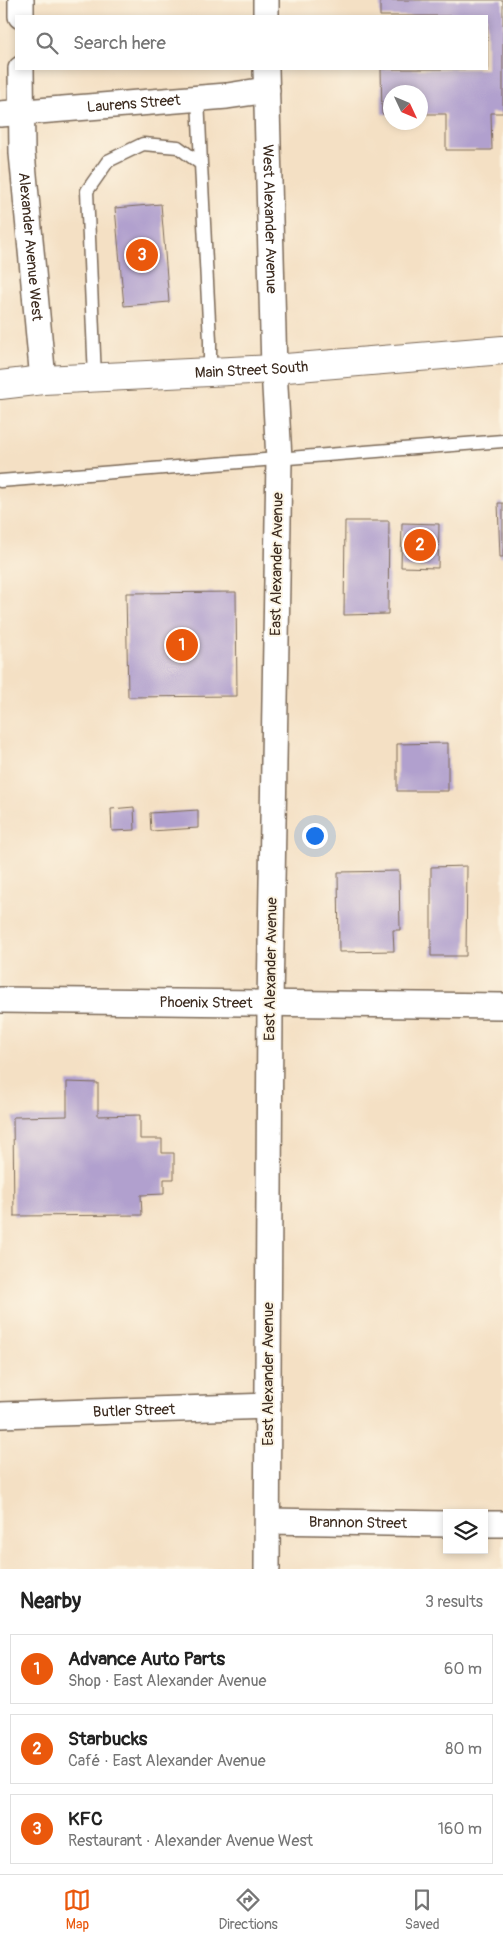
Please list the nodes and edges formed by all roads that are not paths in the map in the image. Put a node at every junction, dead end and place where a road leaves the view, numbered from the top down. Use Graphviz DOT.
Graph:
graph roads {
  1 [pos="21,0"];
  2 [pos="266,0"];
  3 [pos="21,15"];
  4 [pos="266,15"];
  5 [pos="21,70"];
  6 [pos="267,80"];
  7 [pos="198,98"];
  8 [pos="10,113"];
  9 [pos="201,164"];
  10 [pos="503,350"];
  11 [pos="274,369"];
  12 [pos="210,373"];
  13 [pos="95,378"];
  14 [pos="43,380"];
  15 [pos="0,385"];
  16 [pos="503,441"];
  17 [pos="279,459"];
  18 [pos="0,481"];
  19 [pos="0,1000"];
  20 [pos="270,1004"];
  21 [pos="503,1006"];
  22 [pos="268,1406"];
  23 [pos="0,1415"];
  24 [pos="268,1521"];
  25 [pos="443,1524"];
  26 [pos="488,1524"];
  27 [pos="503,1524"];
  28 [pos="267,1569"];
  1 -- 3 [label="street"];
  2 -- 4 [label="street"];
  5 -- 8 [label="street, Alexander Avenue West"];
  6 -- 7 [label="street, Laurens Street"];
  6 -- 11 [label="street, West Alexander Avenue"];
  7 -- 8 [label="street, Laurens Street"];
  7 -- 9 [label="lane"];
  8 -- 14 [label="street, Alexander Avenue West"];
  9 -- 12 [label="lane"];
  9 -- 13 [label="lane"];
  10 -- 11 [label="main road, Main Street South"];
  11 -- 12 [label="main road, Main Street South"];
  11 -- 17 [label="street, East Alexander Avenue"];
  12 -- 13 [label="main road, Main Street South"];
  13 -- 14 [label="main road, Main Street South"];
  14 -- 15 [label="main road, Main Street South"];
  16 -- 17 [label="lane"];
  17 -- 18 [label="lane"];
  17 -- 20 [label="street, East Alexander Avenue"];
  19 -- 20 [label="street, Phoenix Street"];
  20 -- 21 [label="street, Phoenix Street"];
  20 -- 22 [label="street, East Alexander Avenue"];
  22 -- 23 [label="street, Butler Street"];
  22 -- 24 [label="street, East Alexander Avenue"];
  24 -- 25 [label="street, Brannon Street"];
  24 -- 28 [label="street, East Alexander Avenue"];
  26 -- 27 [label="street"];
}
